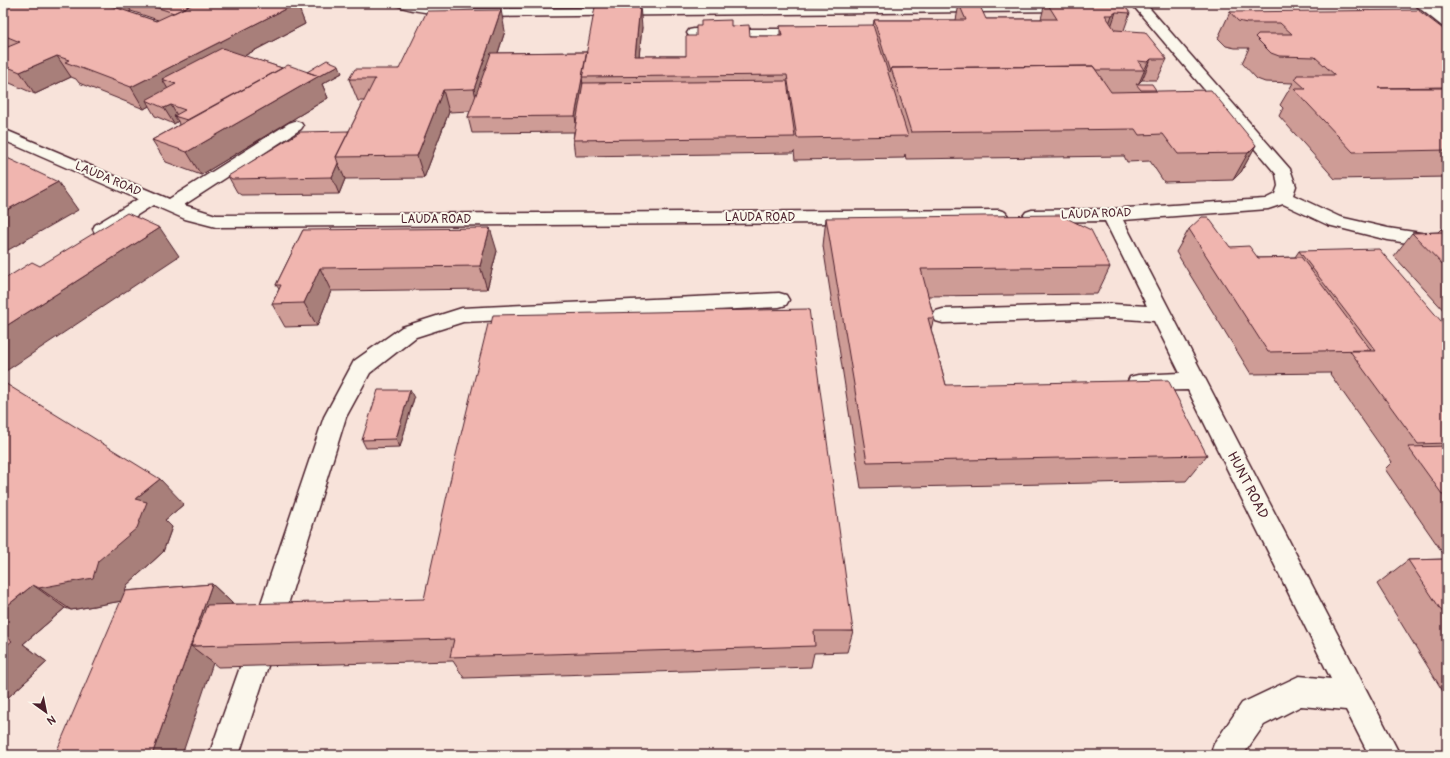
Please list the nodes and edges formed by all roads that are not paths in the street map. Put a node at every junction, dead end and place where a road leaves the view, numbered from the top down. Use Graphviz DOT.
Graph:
graph roads {
  1 [pos="401,3"];
  2 [pos="1420,3"];
  3 [pos="1433,3"];
  4 [pos="1135,5"];
  5 [pos="1085,7"];
  6 [pos="776,10"];
  7 [pos="1447,13"];
  8 [pos="1447,23"];
  9 [pos="826,32"];
  10 [pos="694,33"];
  11 [pos="779,33"];
  12 [pos="295,126"];
  13 [pos="3,134"];
  14 [pos="1283,197"];
  15 [pos="152,198"];
  16 [pos="171,206"];
  17 [pos="1111,215"];
  18 [pos="84,241"];
  19 [pos="1447,243"];
  20 [pos="779,300"];
  21 [pos="1161,314"];
  22 [pos="943,316"];
  23 [pos="1195,381"];
  24 [pos="1115,384"];
  25 [pos="267,627"];
  26 [pos="254,666"];
  27 [pos="1355,696"];
  28 [pos="224,755"];
  29 [pos="1225,755"];
  30 [pos="1385,755"];
  1 -- 6 [label="street"];
  2 -- 8 [label="street"];
  3 -- 7 [label="street"];
  4 -- 14 [label="street"];
  5 -- 6 [label="street"];
  6 -- 11 [label="street"];
  9 -- 11 [label="street"];
  10 -- 11 [label="street"];
  12 -- 16 [label="street"];
  13 -- 15 [label="street, LAUDA ROAD"];
  14 -- 17 [label="street, LAUDA ROAD"];
  14 -- 19 [label="street"];
  15 -- 16 [label="street, LAUDA ROAD"];
  15 -- 18 [label="street"];
  16 -- 17 [label="street, LAUDA ROAD"];
  17 -- 21 [label="street, HUNT ROAD"];
  20 -- 25 [label="street"];
  21 -- 22 [label="street"];
  21 -- 23 [label="street, HUNT ROAD"];
  23 -- 24 [label="street"];
  23 -- 27 [label="street, HUNT ROAD"];
  26 -- 28 [label="street"];
  27 -- 29 [label="street"];
  27 -- 30 [label="street, HUNT ROAD"];
}
